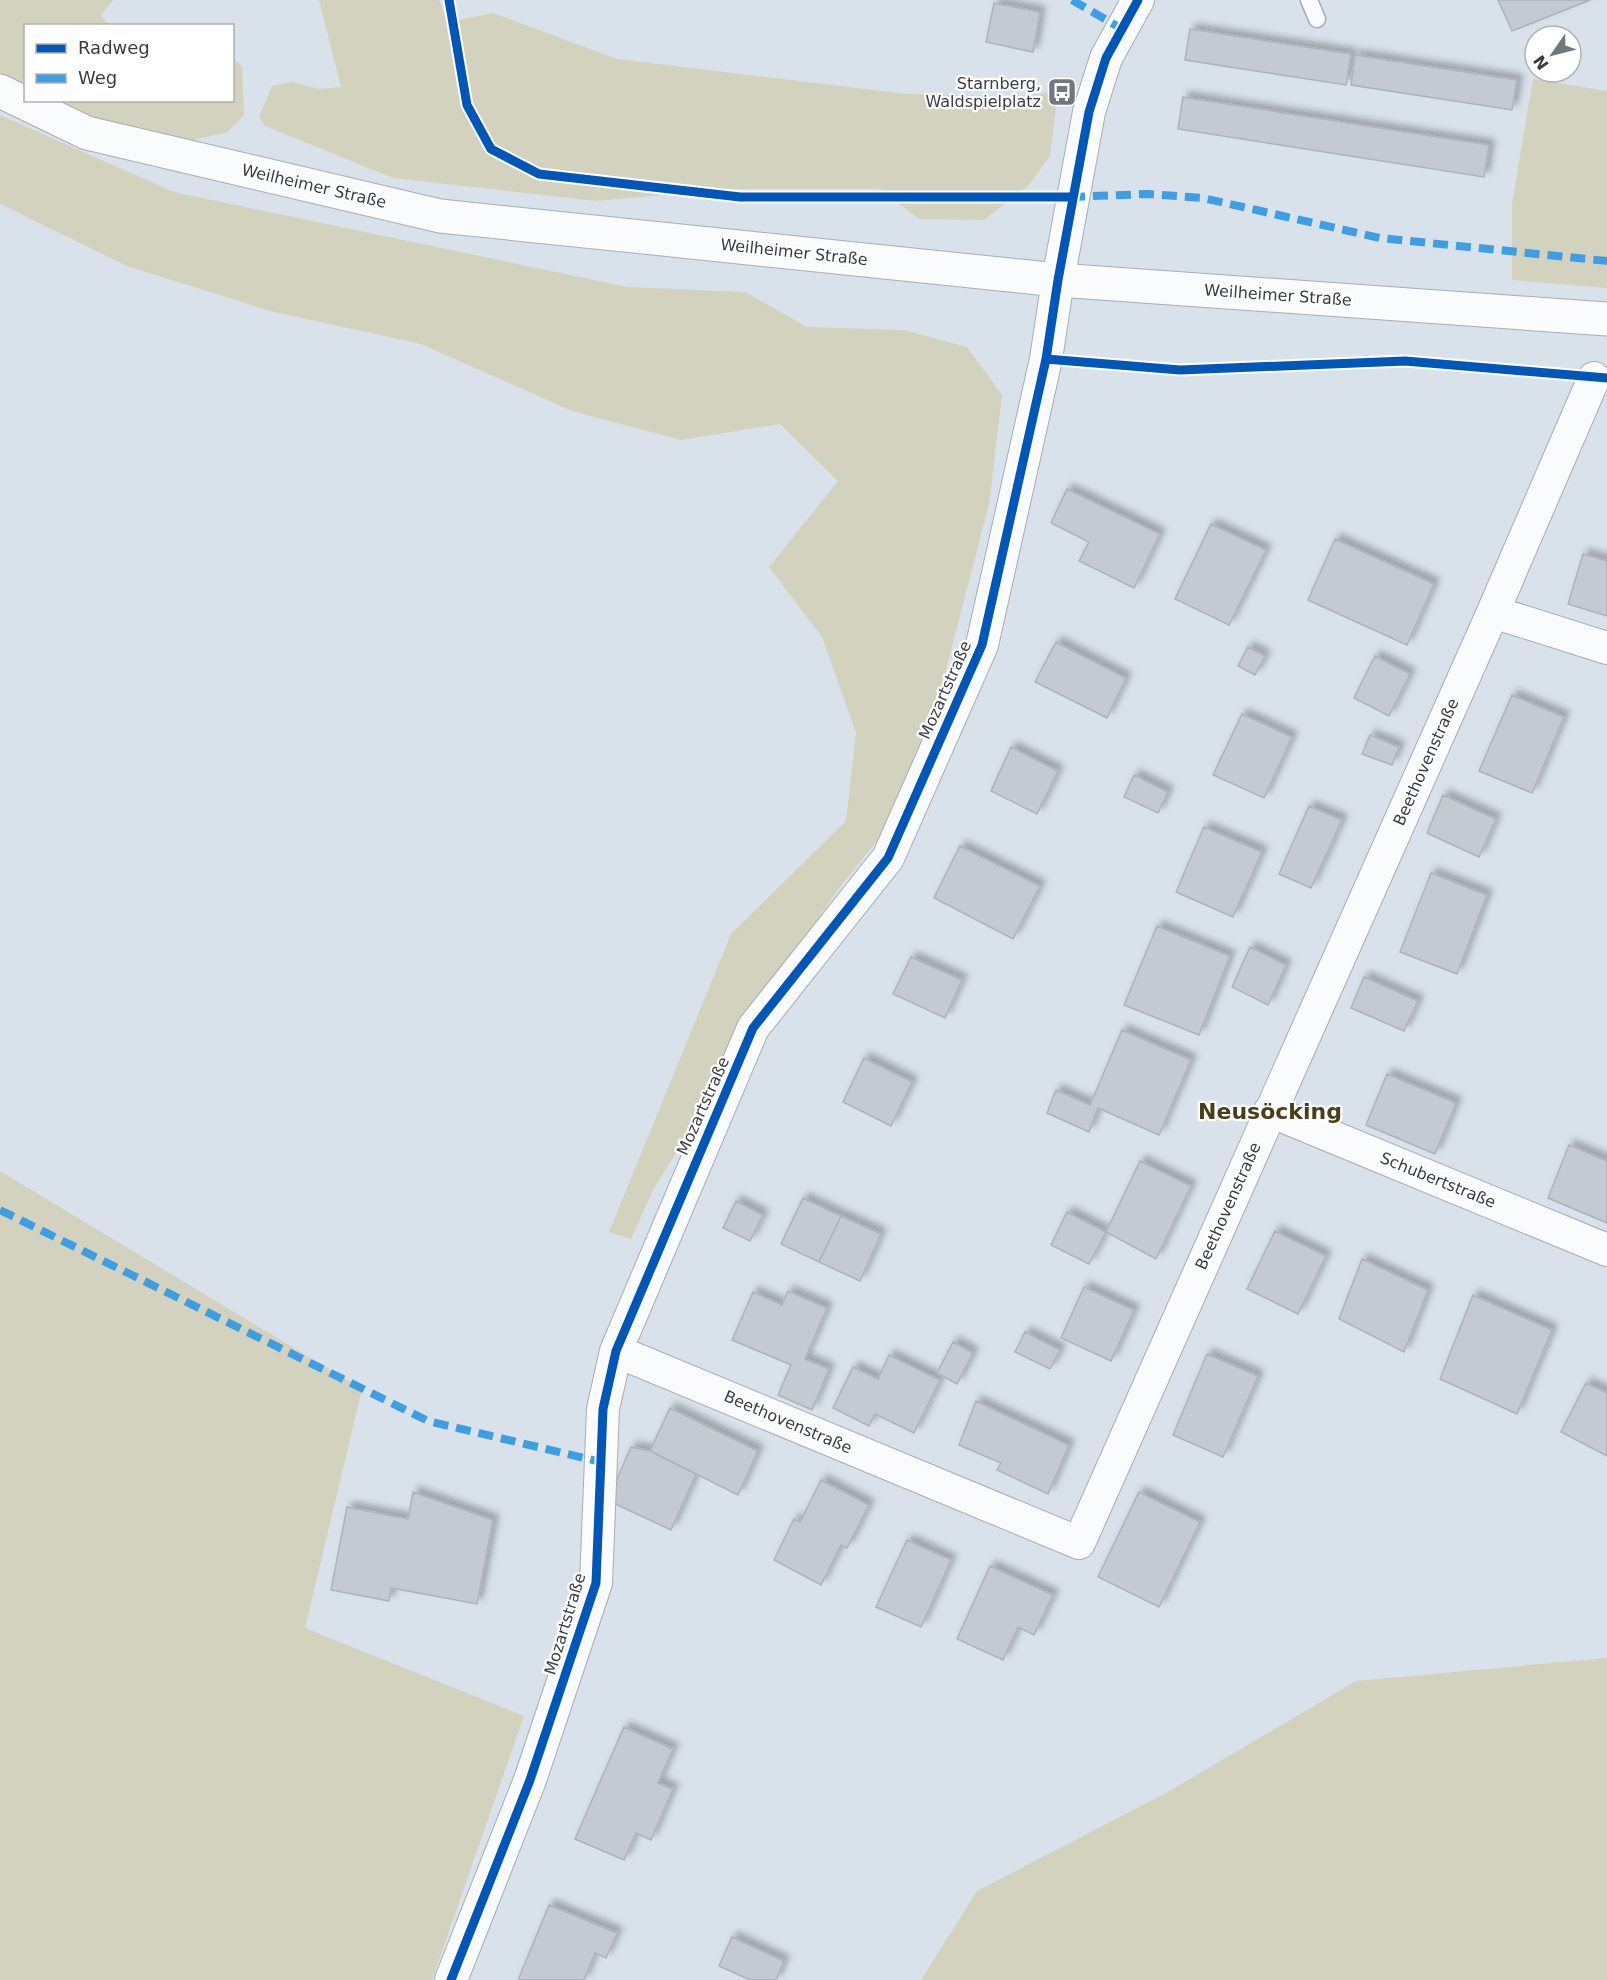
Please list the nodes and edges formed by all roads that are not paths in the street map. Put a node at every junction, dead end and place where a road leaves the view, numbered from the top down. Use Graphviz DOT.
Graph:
graph roads {
  1 [pos="1138,0"];
  2 [pos="1309,0"];
  3 [pos="1317,19"];
  4 [pos="0,91"];
  5 [pos="1058,280"];
  6 [pos="1607,319"];
  7 [pos="1594,378"];
  8 [pos="1493,612"];
  9 [pos="1607,648"];
  10 [pos="1270,1111"];
  11 [pos="1607,1250"];
  12 [pos="616,1351"];
  13 [pos="451,1980"];
  1 -- 5 [label="street, Mozartstraße"];
  2 -- 3 [label="lane"];
  4 -- 5 [label="main road, Weilheimer Straße"];
  5 -- 6 [label="main road, Weilheimer Straße"];
  5 -- 12 [label="street, Mozartstraße"];
  7 -- 8 [label="street, Beethovenstraße"];
  8 -- 9 [label="street"];
  8 -- 10 [label="street, Beethovenstraße"];
  10 -- 11 [label="street, Schubertstraße"];
  10 -- 12 [label="street, Beethovenstraße"];
  12 -- 13 [label="street, Mozartstraße"];
}
